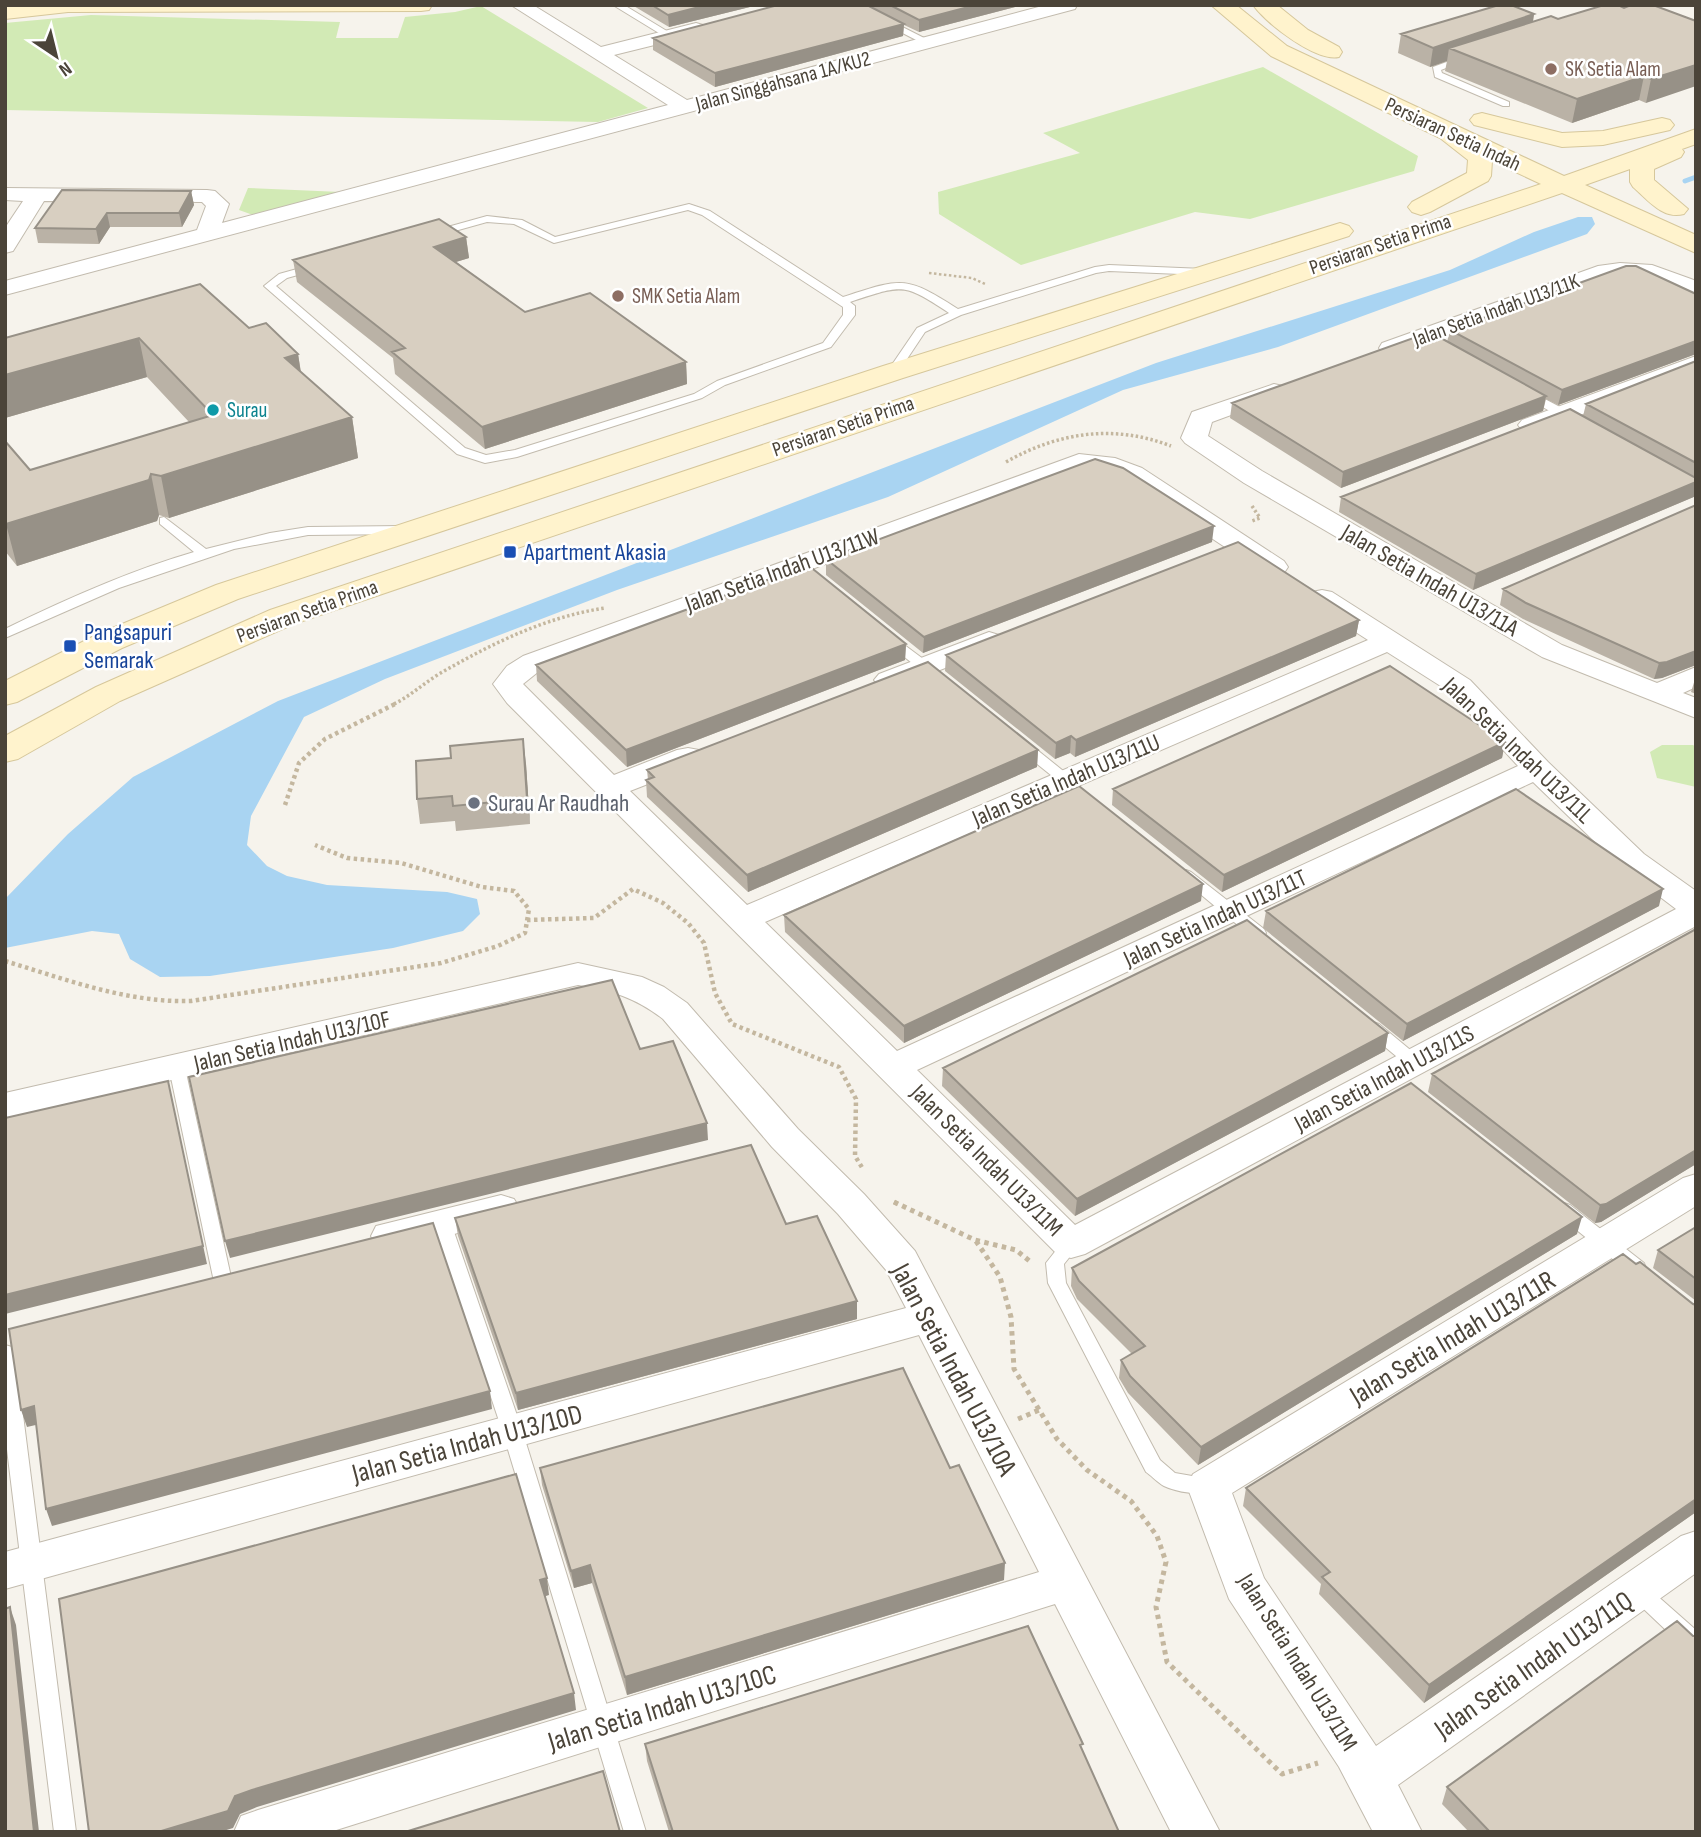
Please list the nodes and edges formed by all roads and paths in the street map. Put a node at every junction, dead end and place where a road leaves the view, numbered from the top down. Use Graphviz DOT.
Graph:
graph roads {
  1 [pos="421,5"];
  2 [pos="520,5"];
  3 [pos="617,5"];
  4 [pos="852,5"];
  5 [pos="1068,5"];
  6 [pos="1222,5"];
  7 [pos="1264,5"];
  8 [pos="213,6"];
  9 [pos="5,13"];
  10 [pos="719,23"];
  11 [pos="670,36"];
  12 [pos="927,42"];
  13 [pos="599,53"];
  14 [pos="1475,55"];
  15 [pos="1348,59"];
  16 [pos="1506,104"];
  17 [pos="686,108"];
  18 [pos="1458,109"];
  19 [pos="1696,114"];
  20 [pos="1482,120"];
  21 [pos="1662,125"];
  22 [pos="1436,127"];
  23 [pos="1696,138"];
  24 [pos="1566,159"];
  25 [pos="1530,170"];
  26 [pos="1597,173"];
  27 [pos="1560,184"];
  28 [pos="5,194"];
  29 [pos="38,194"];
  30 [pos="1494,206"];
  31 [pos="1421,207"];
  32 [pos="1685,214"];
  33 [pos="1636,218"];
  34 [pos="207,234"];
  35 [pos="1696,245"];
  36 [pos="5,246"];
  37 [pos="1204,272"];
  38 [pos="5,288"];
  39 [pos="1696,290"];
  40 [pos="842,302"];
  41 [pos="957,313"];
  42 [pos="1371,356"];
  43 [pos="1696,363"];
  44 [pos="893,372"];
  45 [pos="1292,384"];
  46 [pos="1516,388"];
  47 [pos="1563,413"];
  48 [pos="1587,427"];
  49 [pos="1513,433"];
  50 [pos="1161,441"];
  51 [pos="1079,462"];
  52 [pos="1000,466"];
  53 [pos="164,521"];
  54 [pos="413,530"];
  55 [pos="205,555"];
  56 [pos="577,612"];
  57 [pos="1018,630"];
  58 [pos="882,632"];
  59 [pos="5,634"];
  60 [pos="1389,641"];
  61 [pos="934,674"];
  62 [pos="1696,677"];
  63 [pos="861,690"];
  64 [pos="1659,693"];
  65 [pos="5,695"];
  66 [pos="517,697"];
  67 [pos="1696,709"];
  68 [pos="1005,731"];
  69 [pos="710,749"];
  70 [pos="5,751"];
  71 [pos="1537,769"];
  72 [pos="609,788"];
  73 [pos="1077,788"];
  74 [pos="285,805"];
  75 [pos="315,845"];
  76 [pos="1169,862"];
  77 [pos="1696,910"];
  78 [pos="1231,911"];
  79 [pos="743,919"];
  80 [pos="527,920"];
  81 [pos="1274,946"];
  82 [pos="5,961"];
  83 [pos="578,974"];
  84 [pos="1360,1017"];
  85 [pos="177,1068"];
  86 [pos="893,1068"];
  87 [pos="1402,1073"];
  88 [pos="5,1106"];
  89 [pos="785,1138"];
  90 [pos="746,1148"];
  91 [pos="855,1156"];
  92 [pos="1696,1188"];
  93 [pos="534,1200"];
  94 [pos="891,1201"];
  95 [pos="1552,1201"];
  96 [pos="442,1223"];
  97 [pos="975,1240"];
  98 [pos="1606,1243"];
  99 [pos="1071,1244"];
  100 [pos="351,1245"];
  101 [pos="1016,1250"];
  102 [pos="261,1268"];
  103 [pos="209,1281"];
  104 [pos="1656,1283"];
  105 [pos="929,1317"];
  106 [pos="5,1352"];
  107 [pos="512,1430"];
  108 [pos="1208,1486"];
  109 [pos="1696,1549"];
  110 [pos="19,1568"];
  111 [pos="1066,1582"];
  112 [pos="1637,1590"];
  113 [pos="1696,1644"];
  114 [pos="603,1725"];
  115 [pos="1282,1774"];
  116 [pos="1370,1778"];
  117 [pos="65,1832"];
  118 [pos="258,1832"];
  119 [pos="635,1832"];
  120 [pos="1196,1832"];
  121 [pos="1398,1832"];
  1 -- 8 [label="street"];
  2 -- 13 [label="street, Jalan Singgahsana 1A/KU2"];
  3 -- 11 [label="lane"];
  4 -- 12 [label="lane"];
  5 -- 12 [label="street, Jalan Singgahsana 1A/KU2"];
  6 -- 22 [label="street, Persiaran Setia Indah"];
  7 -- 15 [label="street"];
  8 -- 9 [label="street"];
  10 -- 11 [label="street"];
  11 -- 13 [label="street"];
  12 -- 17 [label="street, Jalan Singgahsana 1A/KU2"];
  13 -- 17 [label="street, Jalan Singgahsana 1A/KU2"];
  14 -- 16 [label="lane"];
  17 -- 34 [label="street"];
  18 -- 20 [label="street, Persiaran Setia Indah"];
  19 -- 21 [label="street, Persiaran Setia Prima"];
  20 -- 21 [label="street"];
  20 -- 24 [label="street, Persiaran Setia Indah"];
  21 -- 24 [label="street, Persiaran Setia Prima"];
  22 -- 25 [label="street, Persiaran Setia Indah"];
  22 -- 31 [label="street"];
  23 -- 26 [label="street, Persiaran Setia Prima"];
  23 -- 32 [label="street"];
  24 -- 25 [label="street, Persiaran Setia Prima"];
  24 -- 26 [label="street, Persiaran Setia Indah"];
  25 -- 27 [label="street, Persiaran Setia Indah"];
  25 -- 31 [label="street, Persiaran Setia Prima"];
  26 -- 27 [label="street, Persiaran Setia Prima"];
  26 -- 32 [label="street, Persiaran Setia Indah"];
  27 -- 30 [label="street, Persiaran Setia Prima"];
  27 -- 33 [label="street, Persiaran Setia Indah"];
  28 -- 29 [label="street"];
  29 -- 34 [label="street"];
  29 -- 36 [label="street"];
  30 -- 33 [label="street"];
  30 -- 70 [label="street, Persiaran Setia Prima"];
  31 -- 37 [label="street, Persiaran Setia Prima"];
  33 -- 35 [label="street, Persiaran Setia Indah"];
  34 -- 38 [label="street"];
  37 -- 41 [label="lane"];
  37 -- 44 [label="street, Persiaran Setia Prima"];
  39 -- 42 [label="street, Jalan Setia Indah U13/11K"];
  40 -- 40 [label="lane"];
  40 -- 41 [label="lane"];
  41 -- 44 [label="lane"];
  43 -- 47 [label="street"];
  44 -- 54 [label="street, Persiaran Setia Prima"];
  45 -- 64 [label="street, Jalan Setia Indah U13/11A"];
  46 -- 47 [label="lane"];
  47 -- 48 [label="lane"];
  47 -- 49 [label="street"];
  50 -- 52 [label="path"];
  51 -- 60 [label="street, Jalan Setia Indah U13/11L"];
  51 -- 66 [label="street, Jalan Setia Indah U13/11W"];
  53 -- 55 [label="lane"];
  54 -- 55 [label="lane"];
  54 -- 65 [label="street, Persiaran Setia Prima"];
  55 -- 59 [label="lane"];
  56 -- 74 [label="path"];
  57 -- 61 [label="street"];
  58 -- 61 [label="lane"];
  60 -- 71 [label="street, Jalan Setia Indah U13/11L"];
  60 -- 73 [label="street, Jalan Setia Indah U13/11U"];
  61 -- 63 [label="street"];
  62 -- 64 [label="street"];
  64 -- 67 [label="street, Jalan Setia Indah U13/11A"];
  66 -- 72 [label="street, Jalan Setia Indah U13/11M"];
  68 -- 73 [label="lane"];
  69 -- 72 [label="street"];
  71 -- 77 [label="street, Jalan Setia Indah U13/11L"];
  71 -- 78 [label="street, Jalan Setia Indah U13/11T"];
  72 -- 79 [label="street, Jalan Setia Indah U13/11M"];
  73 -- 79 [label="street, Jalan Setia Indah U13/11U"];
  75 -- 80 [label="path"];
  76 -- 78 [label="lane"];
  77 -- 87 [label="street, Jalan Setia Indah U13/11S"];
  78 -- 81 [label="lane"];
  78 -- 86 [label="street, Jalan Setia Indah U13/11T"];
  79 -- 86 [label="street, Jalan Setia Indah U13/11M"];
  80 -- 82 [label="path"];
  80 -- 91 [label="path"];
  83 -- 85 [label="street, Jalan Setia Indah U13/10F"];
  83 -- 89 [label="street, Jalan Setia Indah U13/10A"];
  84 -- 87 [label="lane"];
  85 -- 88 [label="street, Jalan Setia Indah U13/10F"];
  85 -- 103 [label="lane"];
  86 -- 99 [label="street, Jalan Setia Indah U13/11M"];
  87 -- 99 [label="street, Jalan Setia Indah U13/11S"];
  89 -- 90 [label="street"];
  89 -- 105 [label="street, Jalan Setia Indah U13/10A"];
  92 -- 98 [label="street, Jalan Setia Indah U13/11R"];
  93 -- 96 [label="street"];
  94 -- 97 [label="path"];
  95 -- 98 [label="lane"];
  96 -- 100 [label="street"];
  96 -- 107 [label="lane"];
  97 -- 101 [label="path"];
  97 -- 115 [label="path"];
  98 -- 104 [label="lane"];
  98 -- 108 [label="street, Jalan Setia Indah U13/11R"];
  99 -- 108 [label="lane, Jalan Setia Indah U13/11M"];
  102 -- 103 [label="street"];
  105 -- 107 [label="street, Jalan Setia Indah U13/10D"];
  105 -- 111 [label="street, Jalan Setia Indah U13/10A"];
  106 -- 110 [label="lane"];
  107 -- 110 [label="street, Jalan Setia Indah U13/10D"];
  107 -- 114 [label="lane"];
  108 -- 116 [label="street, Jalan Setia Indah U13/11M"];
  109 -- 112 [label="street, Jalan Setia Indah U13/11Q"];
  110 -- 117 [label="lane"];
  111 -- 114 [label="street, Jalan Setia Indah U13/10C"];
  111 -- 120 [label="street, Jalan Setia Indah U13/10A"];
  112 -- 113 [label="lane"];
  112 -- 116 [label="street, Jalan Setia Indah U13/11Q"];
  114 -- 118 [label="street, Jalan Setia Indah U13/10C"];
  114 -- 119 [label="lane"];
  116 -- 121 [label="street, Jalan Setia Indah U13/11M"];
}
